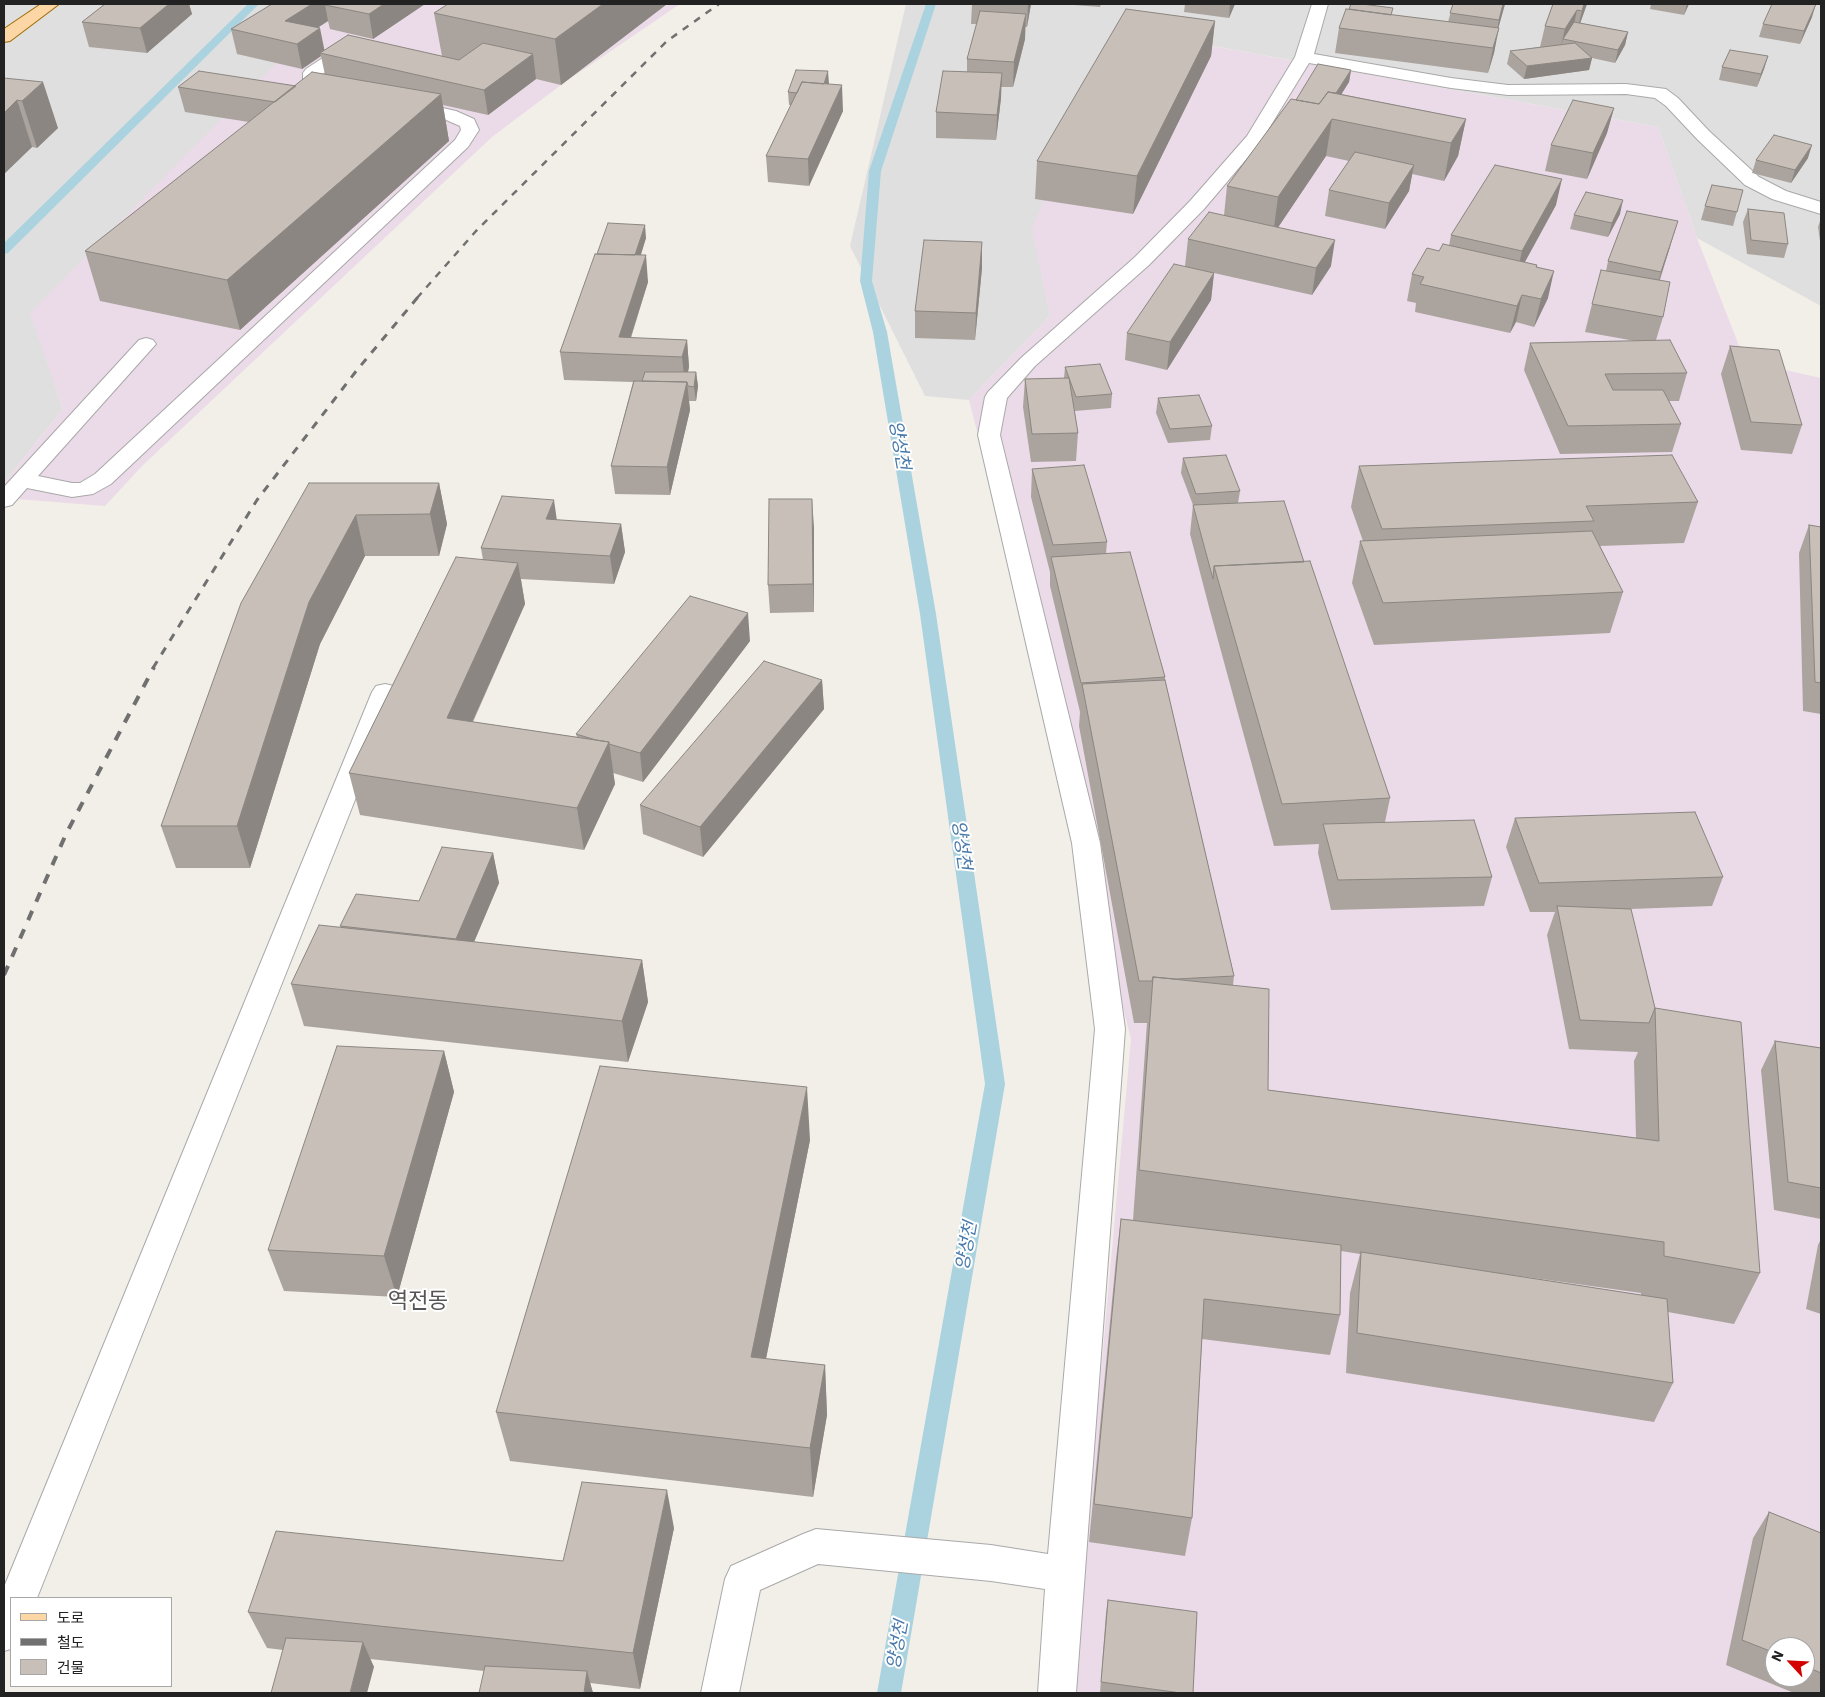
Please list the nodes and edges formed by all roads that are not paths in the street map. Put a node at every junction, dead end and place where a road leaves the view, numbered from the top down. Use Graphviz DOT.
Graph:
graph roads {
  1 [pos="51,4"];
  2 [pos="1320,4"];
  3 [pos="4,37"];
  4 [pos="354,46"];
  5 [pos="1304,56"];
  6 [pos="356,94"];
  7 [pos="384,100"];
  8 [pos="1821,208"];
  9 [pos="146,344"];
  10 [pos="22,480"];
  11 [pos="4,500"];
  12 [pos="385,692"];
  13 [pos="1065,1574"];
  14 [pos="18,1597"];
  15 [pos="10,1618"];
  16 [pos="4,1633"];
  17 [pos="720,1693"];
  18 [pos="1057,1693"];
  1 -- 3 [label="main road"];
  2 -- 5 [label="street"];
  4 -- 6 [label="street"];
  5 -- 8 [label="street"];
  5 -- 13 [label="street"];
  7 -- 10 [label="street"];
  9 -- 10 [label="street"];
  10 -- 11 [label="street"];
  12 -- 14 [label="street"];
  13 -- 17 [label="street"];
  13 -- 18 [label="street"];
  15 -- 16 [label="street"];
}
